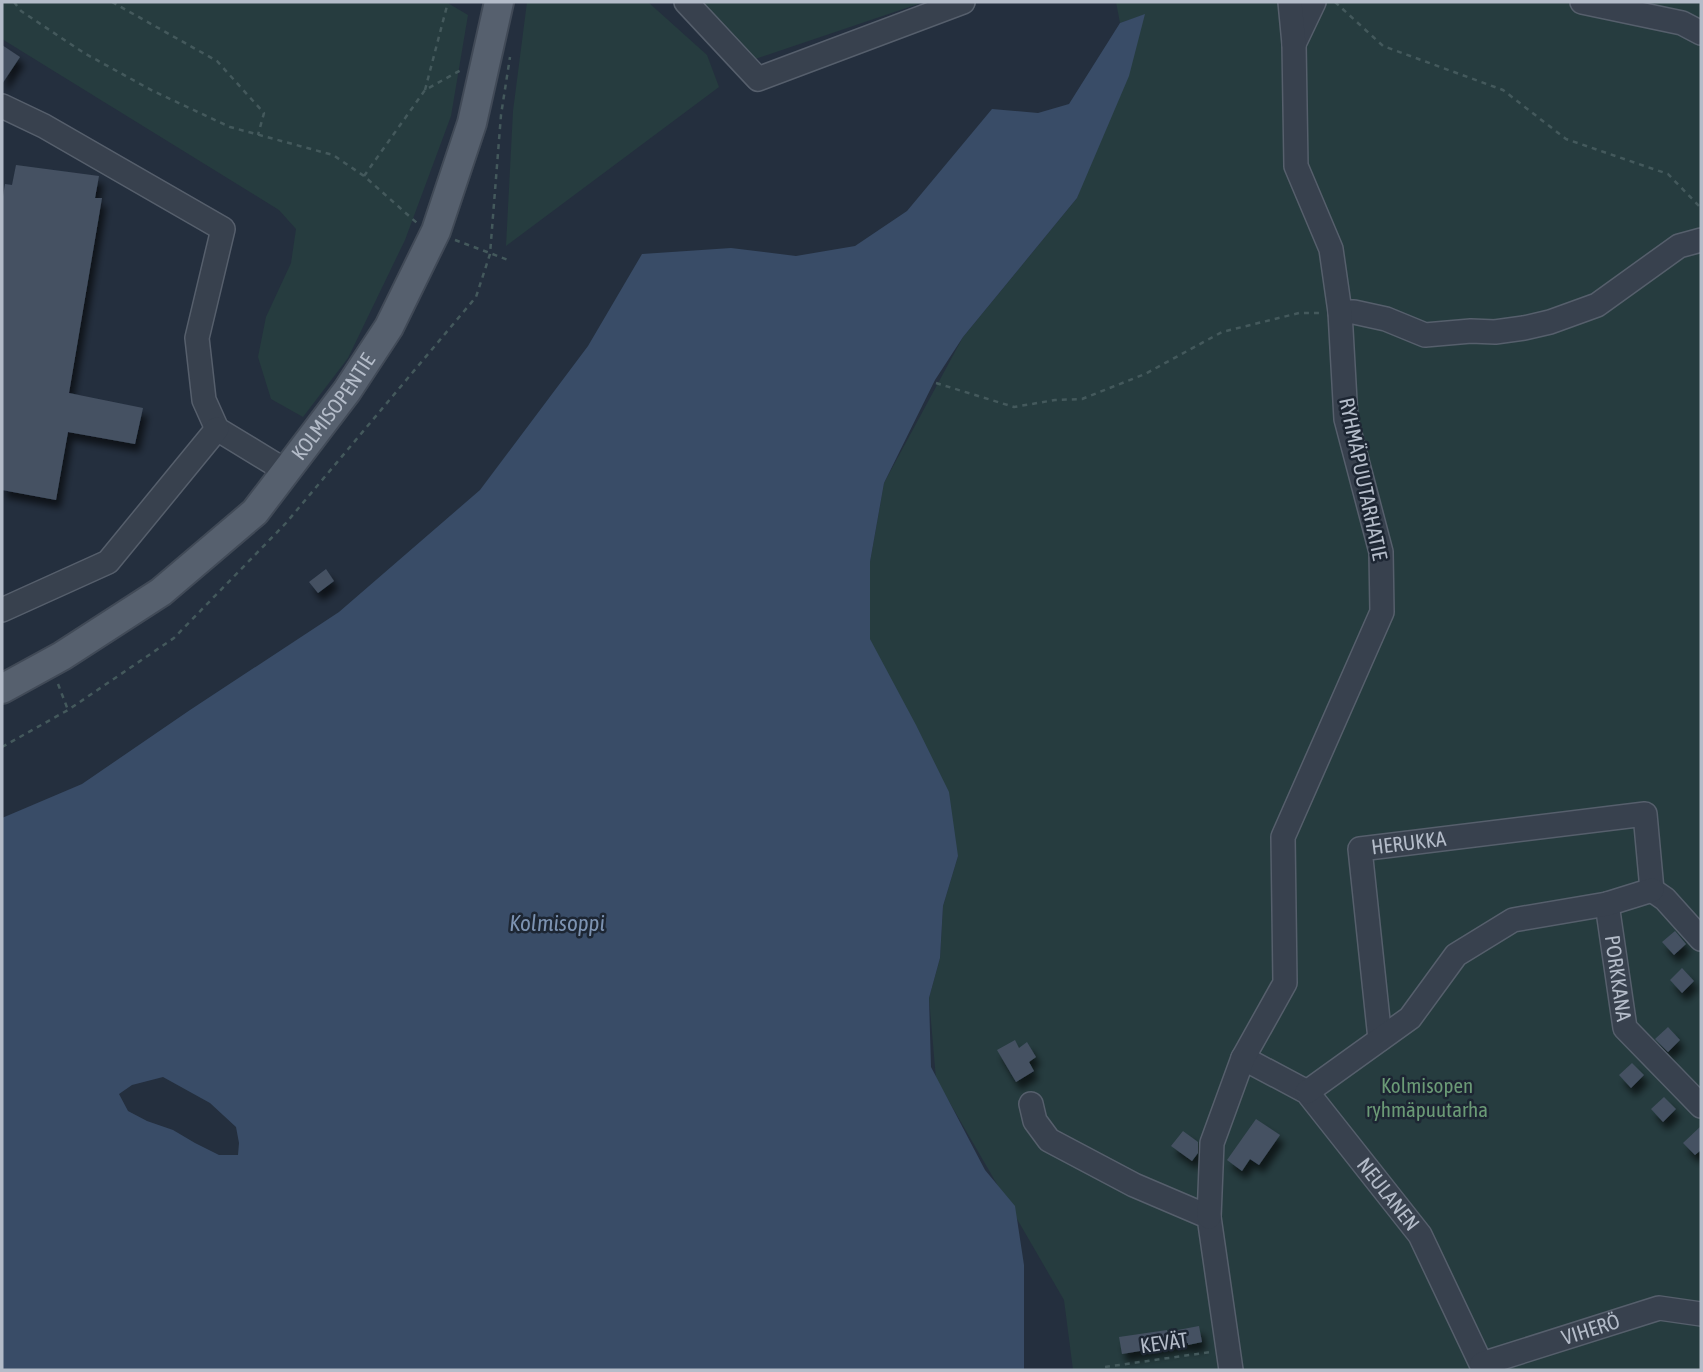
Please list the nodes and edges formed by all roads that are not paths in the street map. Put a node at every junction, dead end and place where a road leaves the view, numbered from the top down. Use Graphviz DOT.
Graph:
graph roads {
  1 [pos="499,2"];
  2 [pos="686,2"];
  3 [pos="963,2"];
  4 [pos="1290,2"];
  5 [pos="1314,2"];
  6 [pos="1582,2"];
  7 [pos="1701,33"];
  8 [pos="1294,44"];
  9 [pos="2,106"];
  10 [pos="1701,240"];
  11 [pos="1340,312"];
  12 [pos="217,429"];
  13 [pos="286,471"];
  14 [pos="2,610"];
  15 [pos="4,682"];
  16 [pos="1652,890"];
  17 [pos="1607,904"];
  18 [pos="1701,939"];
  19 [pos="1380,1039"];
  20 [pos="1243,1058"];
  21 [pos="1307,1092"];
  22 [pos="1031,1104"];
  23 [pos="1701,1106"];
  24 [pos="1209,1217"];
  25 [pos="1701,1314"];
  26 [pos="1230,1360"];
  27 [pos="1483,1367"];
  1 -- 13 [label="main road, KOLMISOPENTIE"];
  2 -- 3 [label="street"];
  4 -- 8 [label="street, RYHMÄPUUTARHATIE"];
  5 -- 8 [label="street"];
  6 -- 7 [label="street"];
  8 -- 11 [label="street, RYHMÄPUUTARHATIE"];
  9 -- 12 [label="street"];
  10 -- 11 [label="street"];
  11 -- 20 [label="street, RYHMÄPUUTARHATIE"];
  12 -- 13 [label="street"];
  12 -- 14 [label="street"];
  13 -- 15 [label="main road, KOLMISOPENTIE"];
  16 -- 17 [label="street"];
  16 -- 18 [label="street"];
  16 -- 19 [label="street, HERUKKA"];
  17 -- 19 [label="street"];
  17 -- 23 [label="street, PORKKANA"];
  19 -- 21 [label="street"];
  20 -- 21 [label="street, NEULANEN"];
  20 -- 24 [label="street, RYHMÄPUUTARHATIE"];
  21 -- 27 [label="street, NEULANEN"];
  22 -- 24 [label="street"];
  24 -- 26 [label="street, RYHMÄPUUTARHATIE"];
  25 -- 27 [label="street, VIHERÖ"];
}
